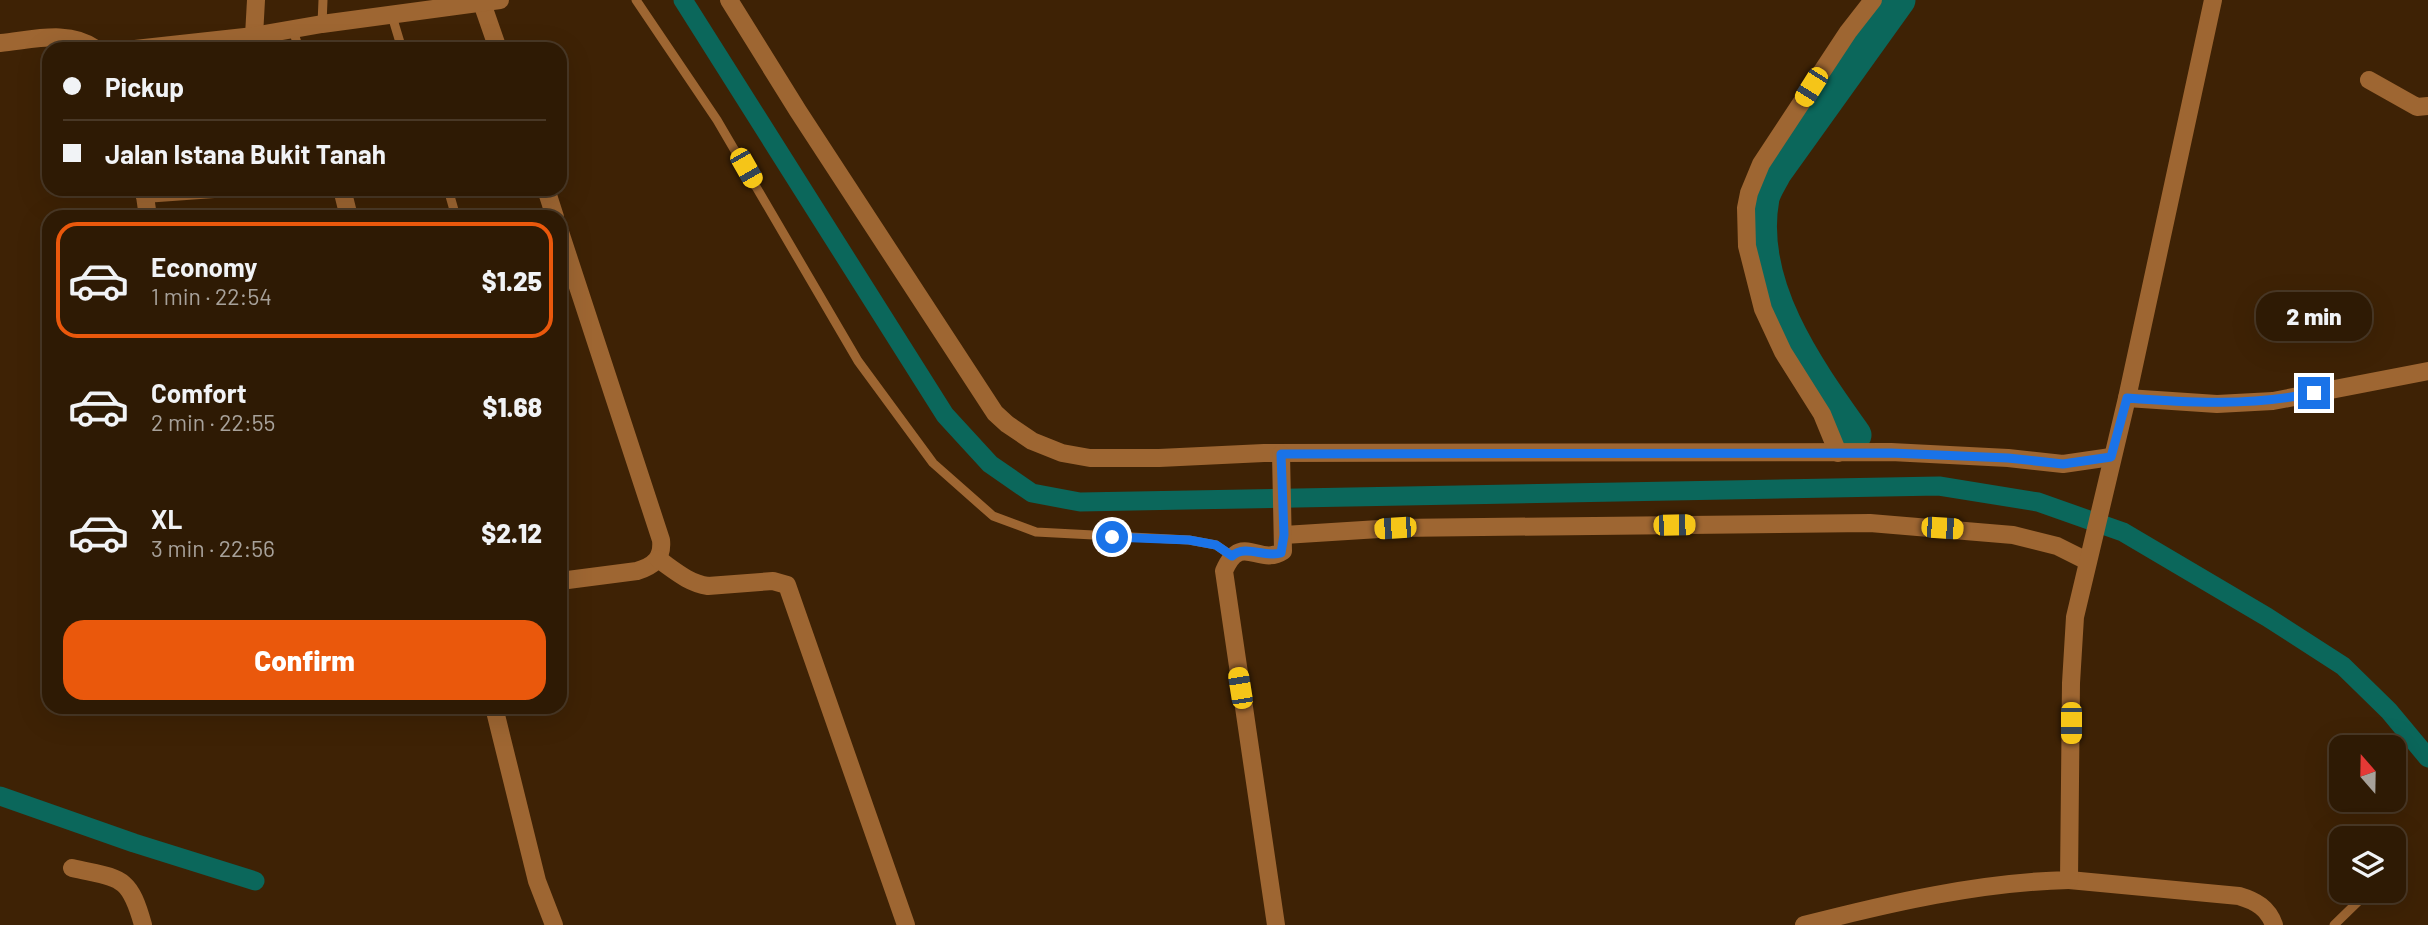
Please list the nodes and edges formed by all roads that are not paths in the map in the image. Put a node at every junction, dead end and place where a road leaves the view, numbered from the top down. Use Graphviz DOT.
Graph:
graph roads {
  1 [pos="256,0"];
  2 [pos="323,0"];
  3 [pos="636,0"];
  4 [pos="729,0"];
  5 [pos="1873,0"];
  6 [pos="2213,0"];
  7 [pos="491,1"];
  8 [pos="392,8"];
  9 [pos="322,24"];
  10 [pos="293,30"];
  11 [pos="254,36"];
  12 [pos="85,42"];
  13 [pos="199,42"];
  14 [pos="297,42"];
  15 [pos="400,42"];
  16 [pos="497,42"];
  17 [pos="0,43"];
  18 [pos="2369,80"];
  19 [pos="2428,106"];
  20 [pos="567,253"];
  21 [pos="2428,371"];
  22 [pos="2127,398"];
  23 [pos="1838,453"];
  24 [pos="2111,457"];
  25 [pos="1281,462"];
  26 [pos="1284,530"];
  27 [pos="2089,555"];
  28 [pos="1232,556"];
  29 [pos="658,559"];
  30 [pos="567,580"];
  31 [pos="496,714"];
  32 [pos="72,868"];
  33 [pos="2070,880"];
  34 [pos="2357,903"];
  35 [pos="143,925"];
  36 [pos="554,925"];
  37 [pos="906,925"];
  38 [pos="1276,925"];
  39 [pos="1804,925"];
  40 [pos="2274,925"];
  41 [pos="2334,925"];
  1 -- 11 [label="street"];
  2 -- 9 [label="lane"];
  3 -- 28 [label="lane"];
  4 -- 25 [label="street"];
  5 -- 23 [label="street"];
  6 -- 22 [label="street"];
  7 -- 8 [label="street"];
  7 -- 16 [label="street"];
  8 -- 9 [label="street"];
  8 -- 15 [label="lane"];
  9 -- 10 [label="street"];
  10 -- 11 [label="street"];
  10 -- 14 [label="lane"];
  11 -- 13 [label="street"];
  12 -- 17 [label="street"];
  18 -- 19 [label="street"];
  20 -- 29 [label="street"];
  21 -- 22 [label="street"];
  22 -- 24 [label="street"];
  23 -- 24 [label="street"];
  23 -- 25 [label="street"];
  24 -- 27 [label="street"];
  25 -- 26 [label="street"];
  26 -- 27 [label="street"];
  26 -- 28 [label="street"];
  27 -- 33 [label="street"];
  28 -- 38 [label="street"];
  29 -- 30 [label="street"];
  29 -- 37 [label="street"];
  31 -- 36 [label="street"];
  32 -- 35 [label="street"];
  33 -- 39 [label="street"];
  33 -- 40 [label="street"];
  34 -- 41 [label="lane"];
}
